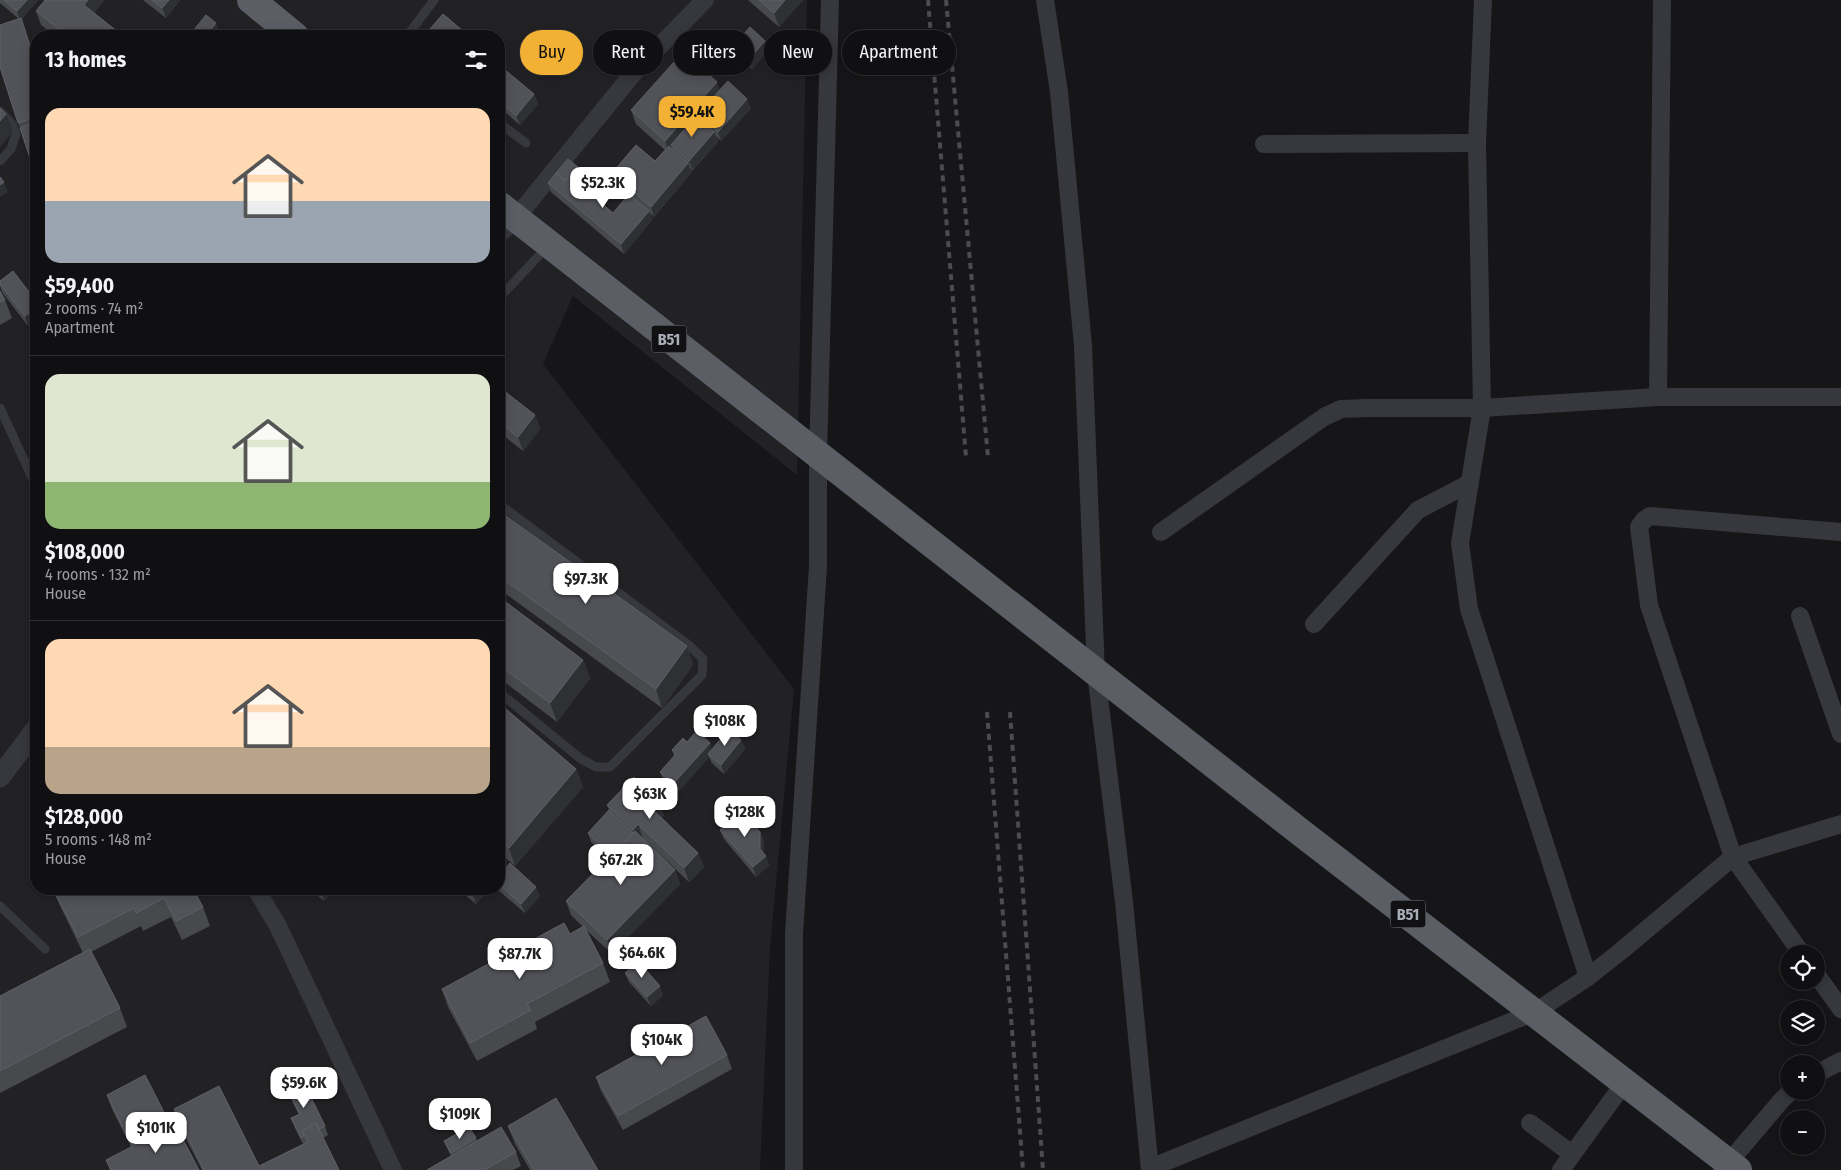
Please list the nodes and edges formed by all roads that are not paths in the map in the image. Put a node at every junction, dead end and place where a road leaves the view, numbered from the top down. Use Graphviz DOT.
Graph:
graph roads {
  1 [pos="251,0"];
  2 [pos="434,0"];
  3 [pos="705,0"];
  4 [pos="830,0"];
  5 [pos="1045,0"];
  6 [pos="1483,0"];
  7 [pos="1662,0"];
  8 [pos="288,30"];
  9 [pos="412,30"];
  10 [pos="0,111"];
  11 [pos="505,127"];
  12 [pos="526,143"];
  13 [pos="1477,143"];
  14 [pos="1264,144"];
  15 [pos="0,161"];
  16 [pos="505,218"];
  17 [pos="505,220"];
  18 [pos="548,245"];
  19 [pos="505,292"];
  20 [pos="1658,397"];
  21 [pos="1841,397"];
  22 [pos="0,408"];
  23 [pos="1482,408"];
  24 [pos="818,456"];
  25 [pos="30,473"];
  26 [pos="1470,483"];
  27 [pos="505,508"];
  28 [pos="1161,532"];
  29 [pos="1841,532"];
  30 [pos="1800,616"];
  31 [pos="1314,624"];
  32 [pos="1096,673"];
  33 [pos="505,697"];
  34 [pos="1841,734"];
  35 [pos="30,737"];
  36 [pos="0,777"];
  37 [pos="1841,824"];
  38 [pos="1732,858"];
  39 [pos="260,895"];
  40 [pos="0,906"];
  41 [pos="1795,945"];
  42 [pos="45,948"];
  43 [pos="1588,977"];
  44 [pos="1825,987"];
  45 [pos="1841,1009"];
  46 [pos="1534,1012"];
  47 [pos="1841,1061"];
  48 [pos="1825,1069"];
  49 [pos="1625,1082"];
  50 [pos="1782,1100"];
  51 [pos="1530,1122"];
  52 [pos="1572,1154"];
  53 [pos="1729,1168"];
  54 [pos="1150,1169"];
  55 [pos="393,1170"];
  56 [pos="794,1170"];
  57 [pos="1561,1170"];
  1 -- 8 [label="highway"];
  2 -- 9 [label="lane"];
  3 -- 16 [label="street"];
  4 -- 24 [label="street"];
  5 -- 32 [label="street"];
  6 -- 13 [label="street"];
  7 -- 20 [label="street"];
  10 -- 15 [label="lane"];
  11 -- 12 [label="lane"];
  13 -- 14 [label="street"];
  13 -- 23 [label="street"];
  17 -- 18 [label="highway, B51"];
  18 -- 19 [label="lane"];
  18 -- 24 [label="highway, B51"];
  20 -- 21 [label="street"];
  20 -- 23 [label="street"];
  22 -- 25 [label="lane"];
  23 -- 26 [label="street"];
  23 -- 28 [label="street"];
  24 -- 32 [label="highway, B51"];
  24 -- 56 [label="street"];
  26 -- 31 [label="street"];
  26 -- 43 [label="street"];
  27 -- 33 [label="lane"];
  29 -- 38 [label="street"];
  30 -- 34 [label="street"];
  32 -- 46 [label="highway, B51"];
  32 -- 54 [label="street"];
  35 -- 36 [label="street"];
  37 -- 38 [label="street"];
  38 -- 41 [label="street"];
  38 -- 43 [label="street"];
  39 -- 55 [label="street"];
  40 -- 42 [label="lane"];
  43 -- 46 [label="street"];
  44 -- 45 [label="street"];
  46 -- 49 [label="highway, B51"];
  46 -- 54 [label="street"];
  47 -- 48 [label="street"];
  49 -- 52 [label="street"];
  49 -- 53 [label="highway, B51"];
  50 -- 53 [label="street"];
  51 -- 52 [label="street"];
  52 -- 57 [label="street"];
}
